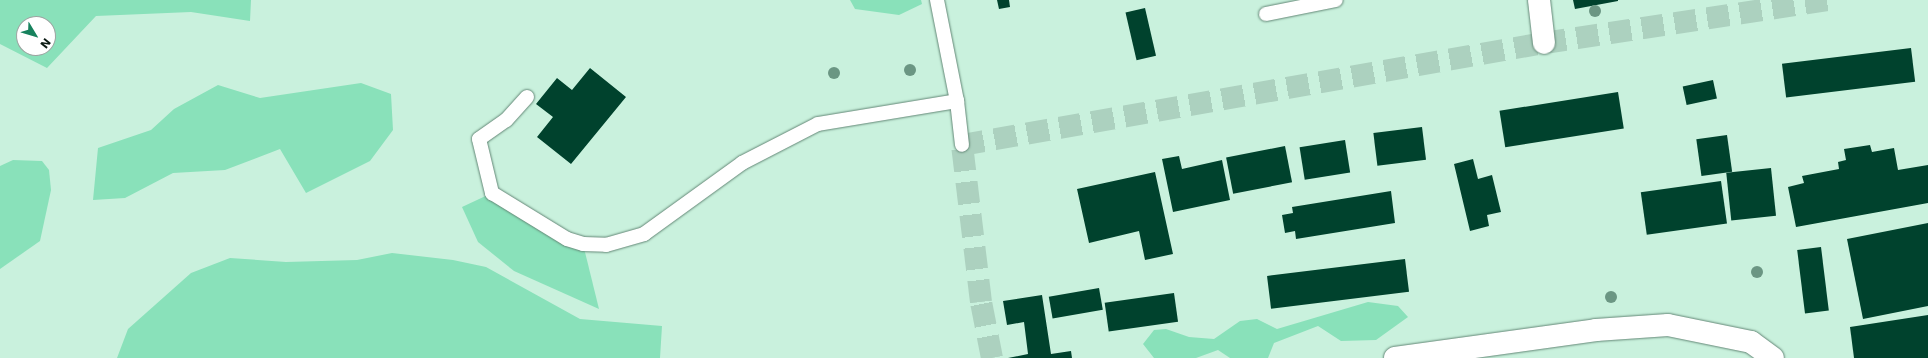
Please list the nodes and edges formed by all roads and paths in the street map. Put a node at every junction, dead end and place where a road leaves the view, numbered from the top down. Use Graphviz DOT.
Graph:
graph roads {
  1 [pos="937,0"];
  2 [pos="1336,0"];
  3 [pos="1539,0"];
  4 [pos="1266,14"];
  5 [pos="1544,43"];
  6 [pos="527,97"];
  7 [pos="957,100"];
  8 [pos="962,145"];
  9 [pos="1395,358"];
  10 [pos="1773,358"];
  1 -- 7 [label="lane"];
  2 -- 4 [label="lane"];
  3 -- 5 [label="street"];
  6 -- 7 [label="lane"];
  7 -- 8 [label="lane"];
  9 -- 10 [label="street"];
}
